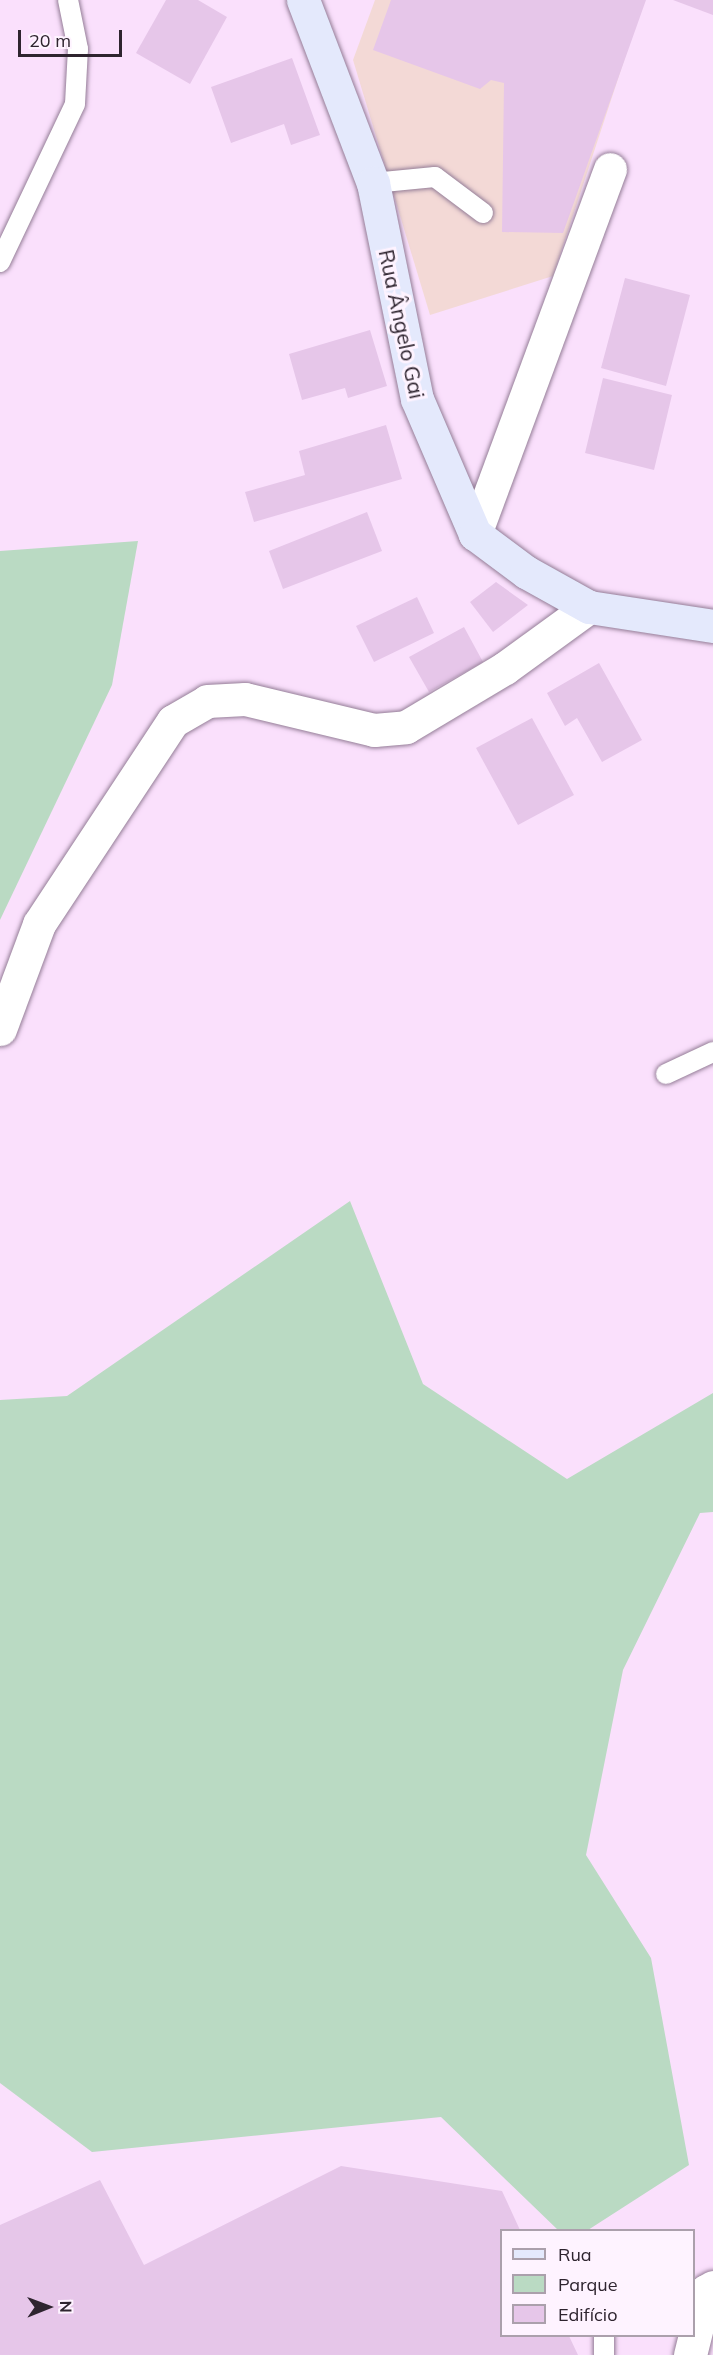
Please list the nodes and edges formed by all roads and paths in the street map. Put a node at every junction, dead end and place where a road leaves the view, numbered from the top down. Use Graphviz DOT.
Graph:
graph roads {
  1 [pos="68,0"];
  2 [pos="303,0"];
  3 [pos="610,169"];
  4 [pos="373,183"];
  5 [pos="483,213"];
  6 [pos="0,262"];
  7 [pos="476,534"];
  8 [pos="589,607"];
  9 [pos="713,626"];
  10 [pos="0,1029"];
  11 [pos="713,1052"];
  12 [pos="666,1074"];
  13 [pos="704,2290"];
  14 [pos="695,2332"];
  15 [pos="604,2337"];
  16 [pos="694,2337"];
  17 [pos="604,2355"];
  18 [pos="690,2355"];
  1 -- 6 [label="lane"];
  2 -- 4 [label="street, Rua Ângelo Gai"];
  3 -- 7 [label="street"];
  4 -- 5 [label="lane"];
  4 -- 7 [label="street, Rua Ângelo Gai"];
  7 -- 8 [label="street, Rua Ângelo Gai"];
  8 -- 9 [label="street, Rua Ângelo Gai"];
  8 -- 10 [label="street"];
  11 -- 12 [label="lane"];
  13 -- 14 [label="street"];
  15 -- 17 [label="lane"];
  16 -- 18 [label="street"];
}
